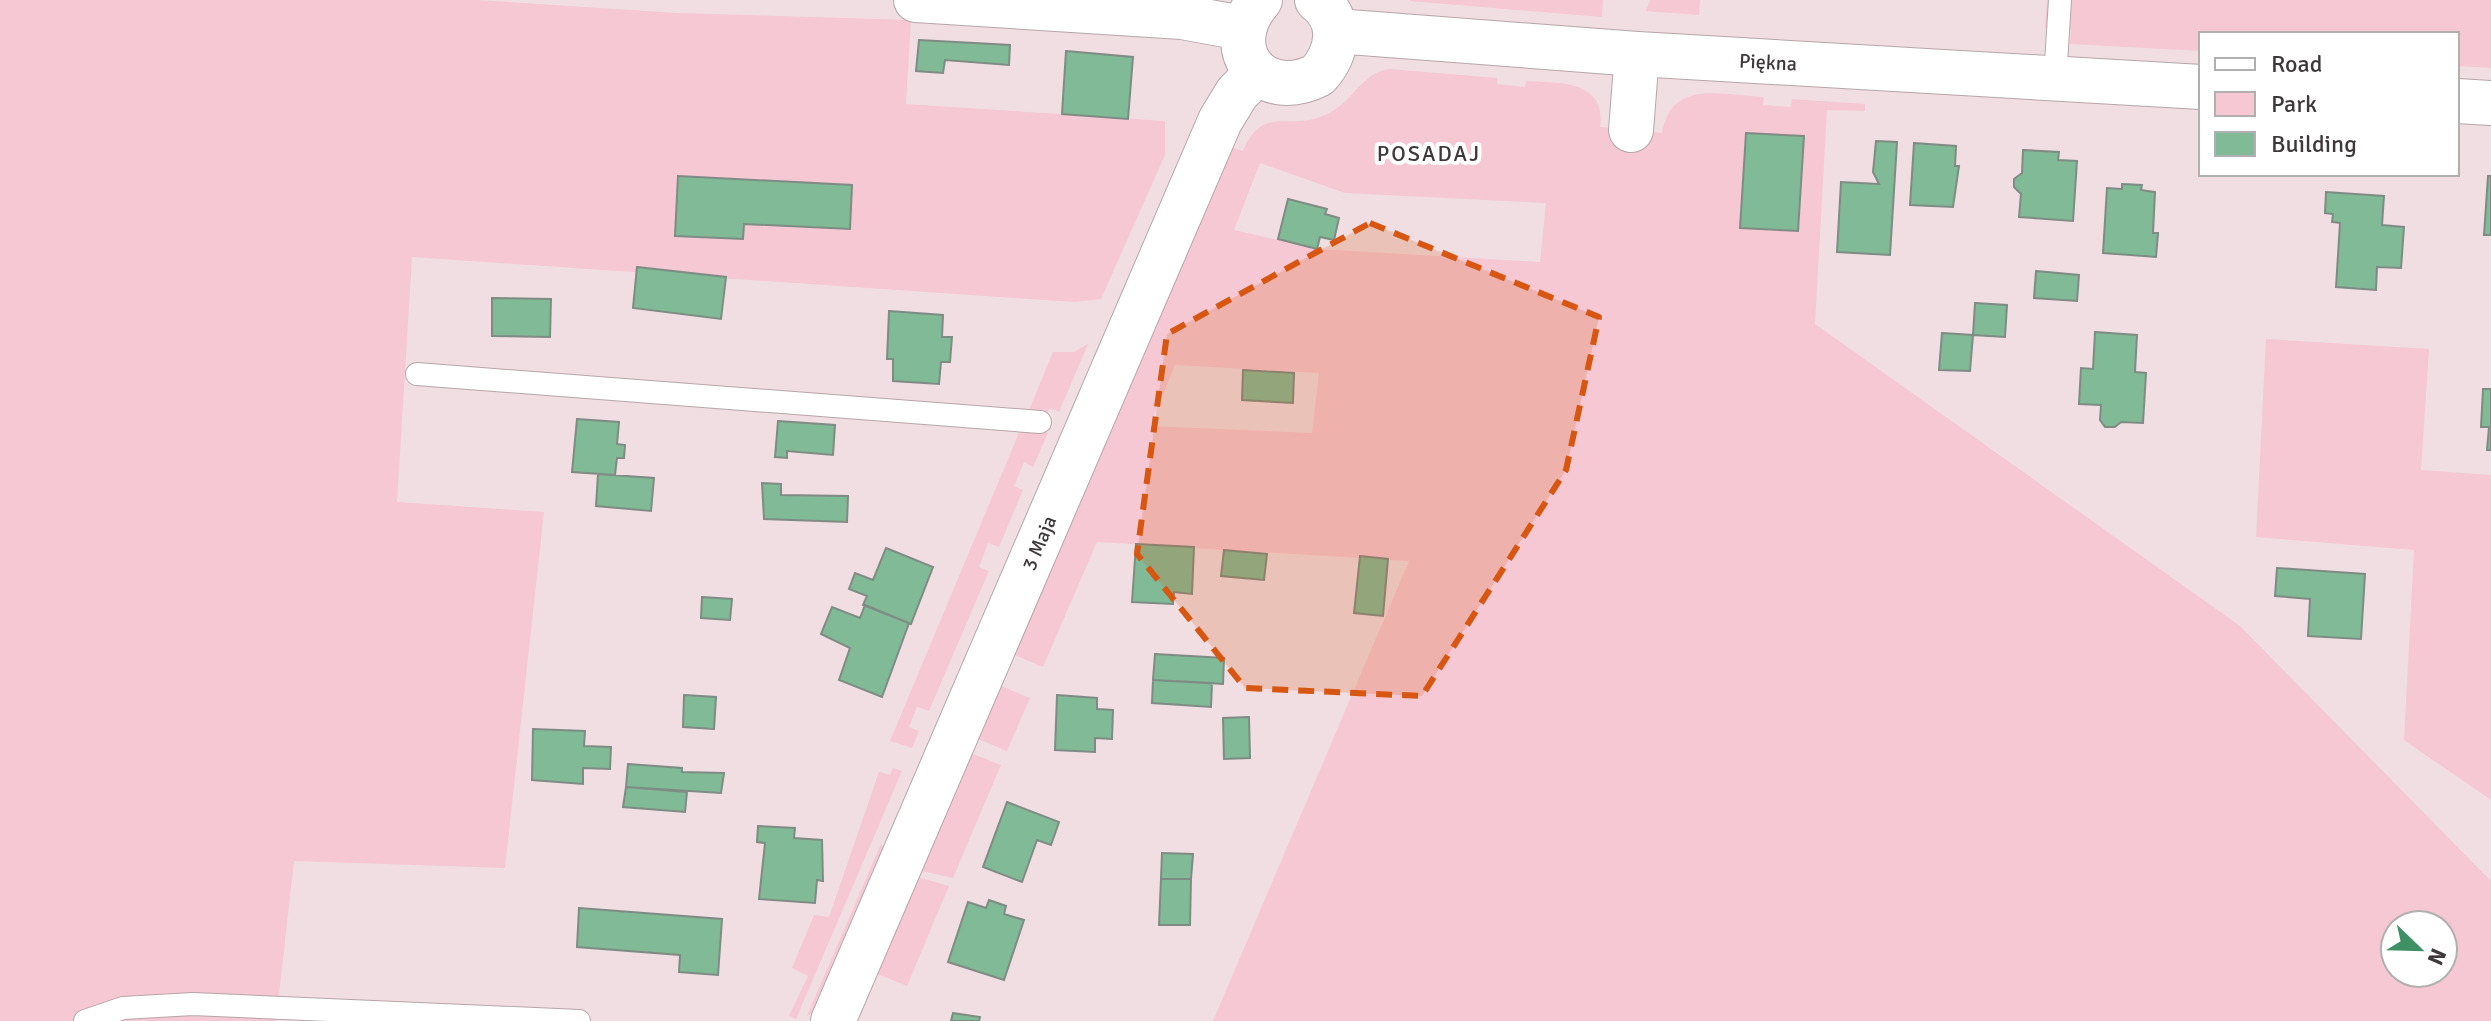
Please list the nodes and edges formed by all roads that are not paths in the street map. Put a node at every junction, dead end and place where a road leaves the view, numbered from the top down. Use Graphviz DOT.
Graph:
graph roads {
  1 [pos="916,0"];
  2 [pos="2060,0"];
  3 [pos="1251,14"];
  4 [pos="1326,16"];
  5 [pos="1637,54"];
  6 [pos="1257,73"];
  7 [pos="2055,79"];
  8 [pos="2199,87"];
  9 [pos="2459,101"];
  10 [pos="2491,103"];
  11 [pos="1631,130"];
  12 [pos="417,374"];
  13 [pos="1040,422"];
  14 [pos="85,1021"];
  15 [pos="579,1021"];
  16 [pos="833,1021"];
  1 -- 3 [label="street"];
  2 -- 7 [label="lane"];
  3 -- 6 [label="street"];
  4 -- 5 [label="street, Piękna"];
  4 -- 6 [label="street"];
  5 -- 7 [label="street, Piękna"];
  5 -- 11 [label="street"];
  6 -- 16 [label="street, 3 Maja"];
  7 -- 8 [label="street, Piękna"];
  9 -- 10 [label="street"];
  12 -- 13 [label="lane"];
  14 -- 15 [label="lane"];
}
